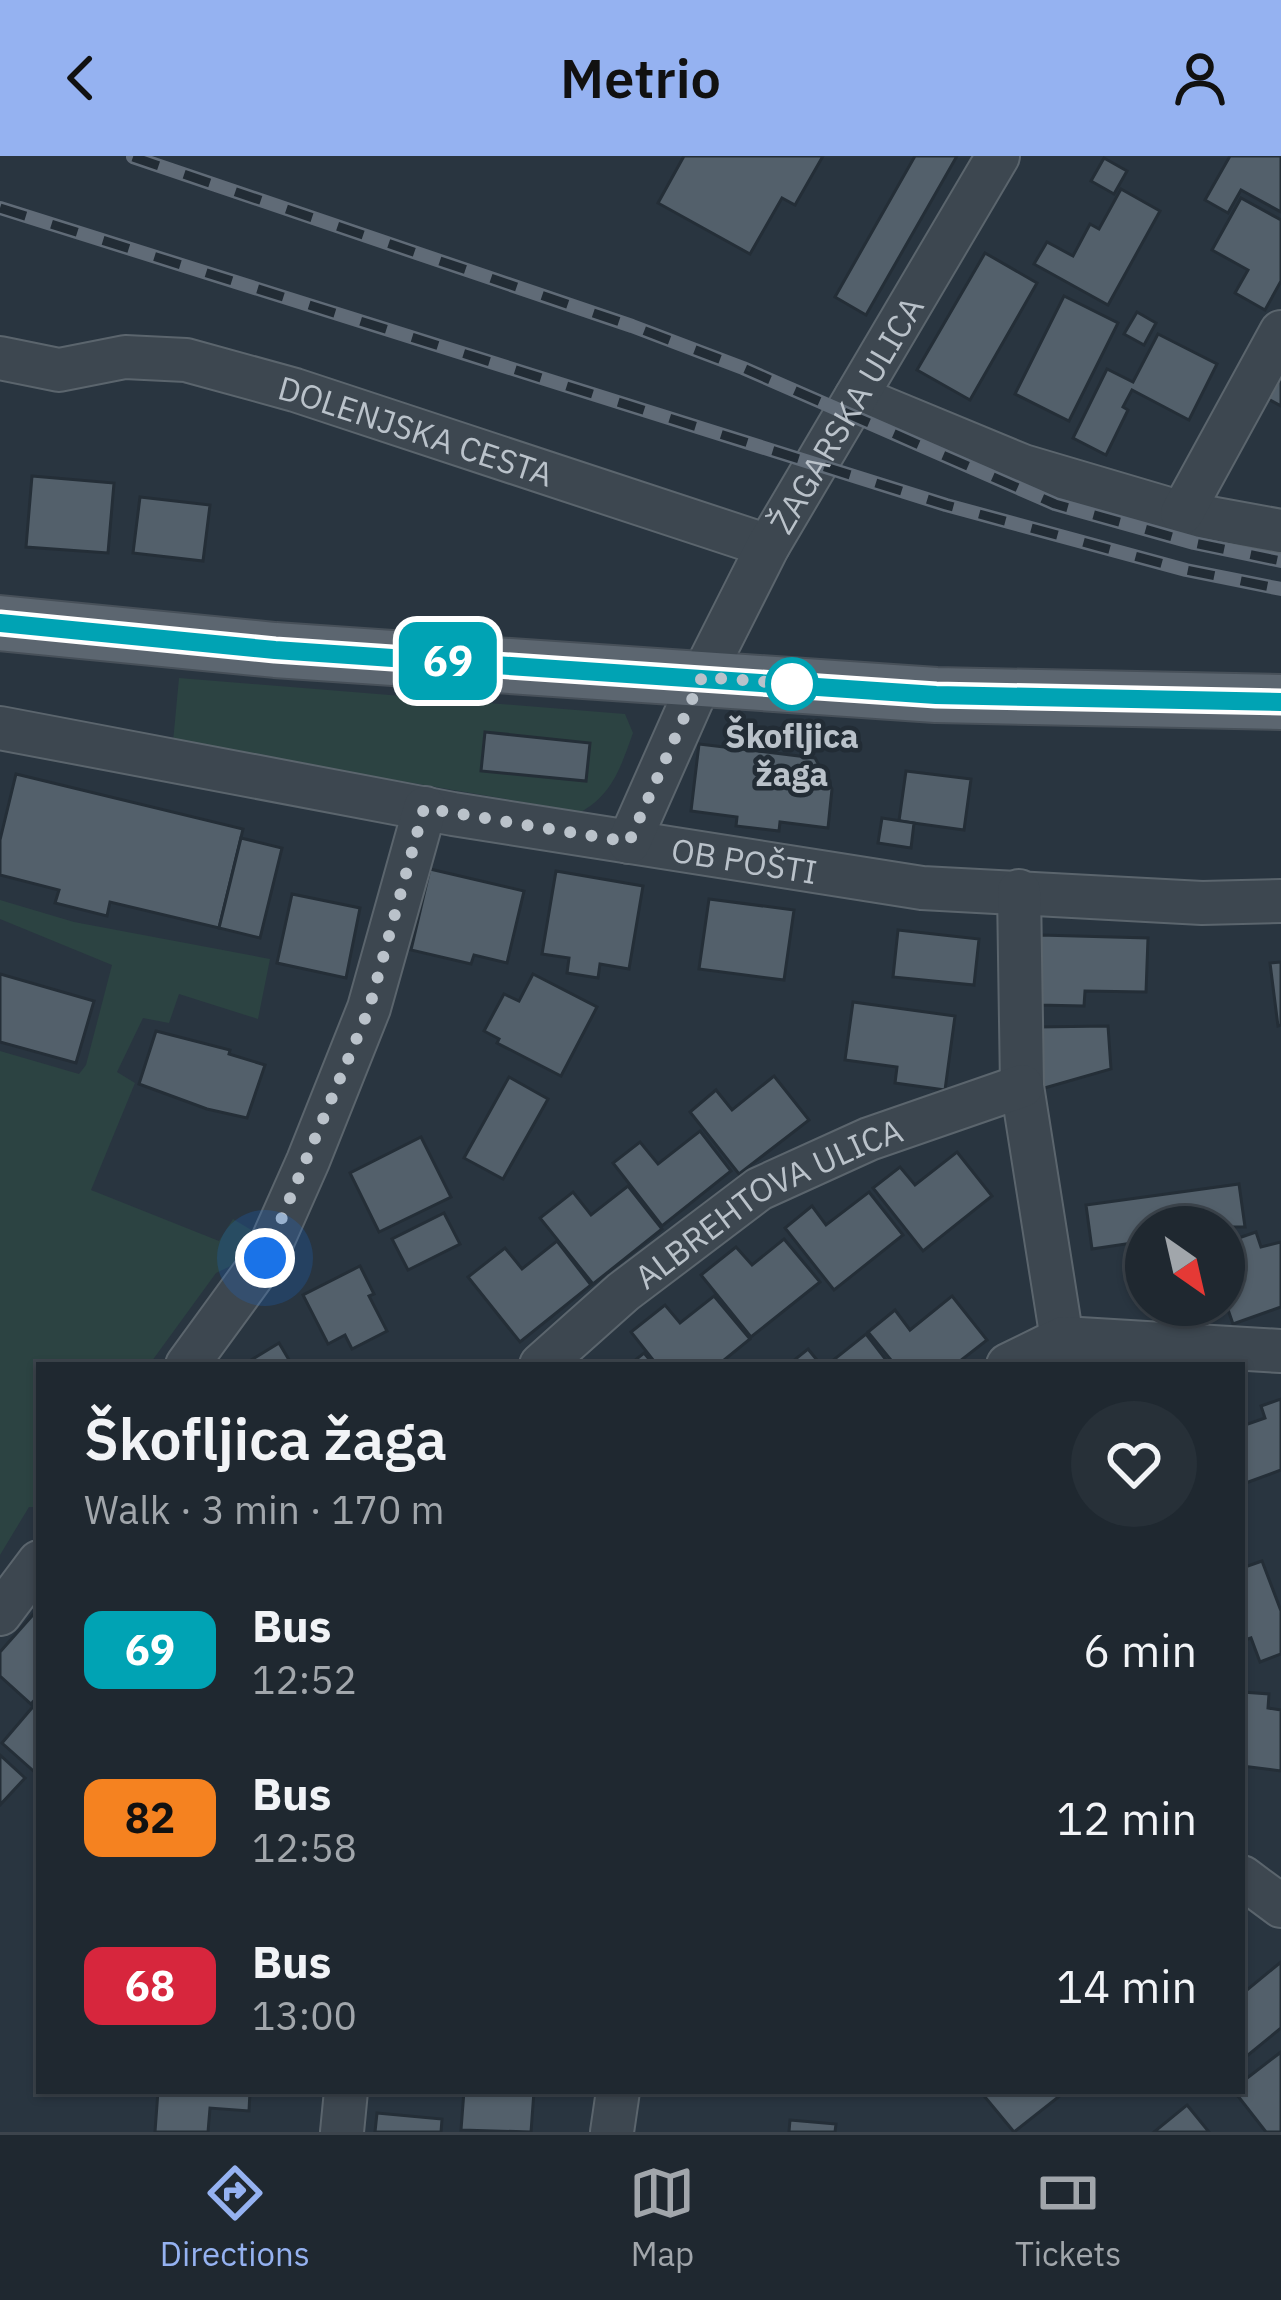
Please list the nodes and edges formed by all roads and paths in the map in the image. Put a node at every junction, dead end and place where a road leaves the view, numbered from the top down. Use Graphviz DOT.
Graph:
graph roads {
  1 [pos="998,156"];
  2 [pos="1281,332"];
  3 [pos="0,358"];
  4 [pos="856,397"];
  5 [pos="1182,513"];
  6 [pos="1281,531"];
  7 [pos="768,546"];
  8 [pos="0,623"];
  9 [pos="702,677"];
  10 [pos="1281,702"];
  11 [pos="1,729"];
  12 [pos="424,808"];
  13 [pos="629,842"];
  14 [pos="1019,891"];
  15 [pos="1281,901"];
  16 [pos="1022,1086"];
  17 [pos="1065,1351"];
  18 [pos="1281,1351"];
  19 [pos="189,1362"];
  20 [pos="544,1362"];
  21 [pos="1020,1362"];
  22 [pos="36,1566"];
  23 [pos="2,1606"];
  24 [pos="1245,1879"];
  25 [pos="1281,1906"];
  26 [pos="346,2094"];
  27 [pos="618,2094"];
  28 [pos="342,2132"];
  29 [pos="612,2132"];
  1 -- 4 [label="street, ŽAGARSKA ULICA"];
  2 -- 5 [label="street"];
  3 -- 7 [label="street, DOLENJSKA CESTA"];
  4 -- 5 [label="street"];
  4 -- 7 [label="street, ŽAGARSKA ULICA"];
  5 -- 6 [label="street"];
  7 -- 9 [label="street, ŽAGARSKA ULICA"];
  8 -- 9 [label="main road"];
  9 -- 10 [label="main road"];
  9 -- 13 [label="street, ŽAGARSKA ULICA"];
  11 -- 12 [label="street, OB POŠTI"];
  12 -- 13 [label="street, OB POŠTI"];
  12 -- 19 [label="street"];
  13 -- 14 [label="street, OB POŠTI"];
  14 -- 15 [label="street, OB POŠTI"];
  14 -- 16 [label="street"];
  16 -- 17 [label="street"];
  16 -- 20 [label="street, ALBREHTOVA ULICA"];
  17 -- 18 [label="street"];
  17 -- 21 [label="street"];
  22 -- 23 [label="street"];
  24 -- 25 [label="street"];
  26 -- 28 [label="street"];
  27 -- 29 [label="street"];
}
